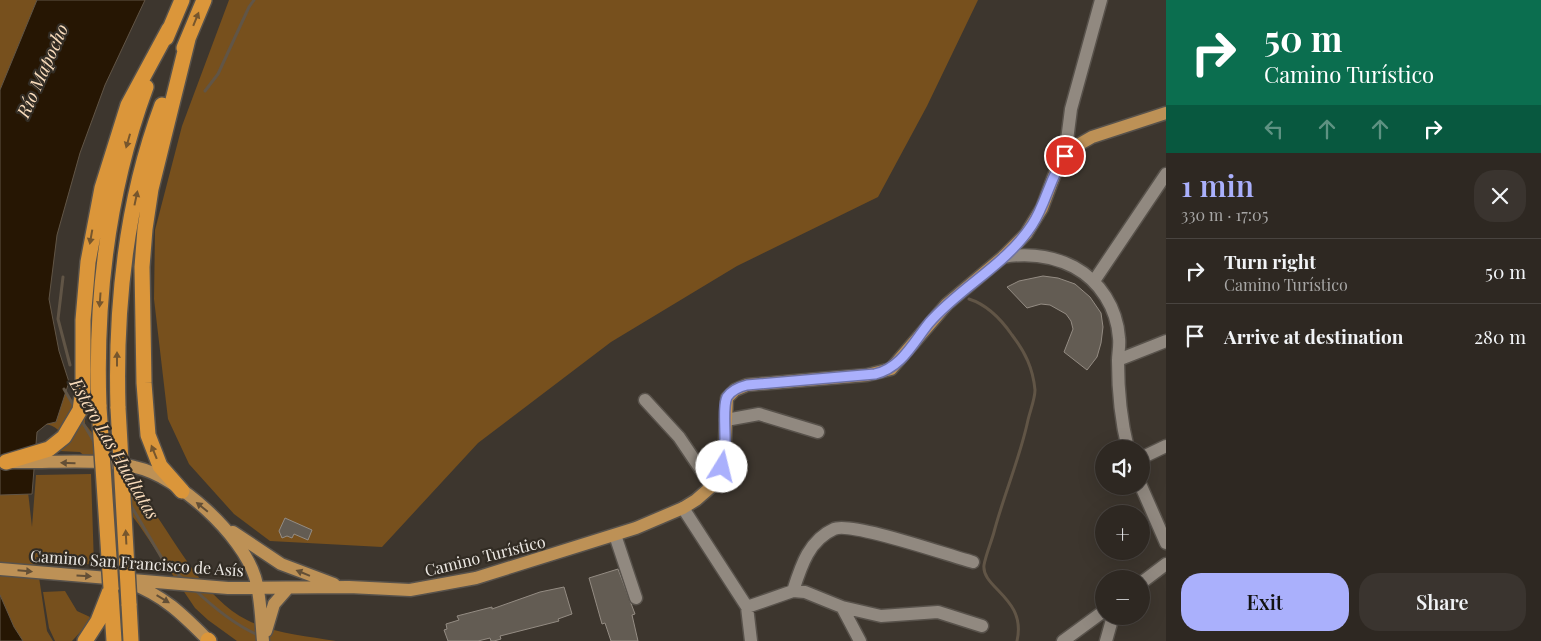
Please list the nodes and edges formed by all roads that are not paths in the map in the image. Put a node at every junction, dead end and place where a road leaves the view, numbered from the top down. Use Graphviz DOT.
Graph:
graph roads {
  1 [pos="182,0"];
  2 [pos="204,0"];
  3 [pos="1101,0"];
  4 [pos="169,29"];
  5 [pos="188,39"];
  6 [pos="1166,113"];
  7 [pos="1065,156"];
  8 [pos="1166,174"];
  9 [pos="1021,240"];
  10 [pos="1024,254"];
  11 [pos="1003,258"];
  12 [pos="1094,281"];
  13 [pos="1166,340"];
  14 [pos="1118,360"];
  15 [pos="646,400"];
  16 [pos="726,420"];
  17 [pos="818,432"];
  18 [pos="1126,440"];
  19 [pos="1166,446"];
  20 [pos="1150,454"];
  21 [pos="3,462"];
  22 [pos="712,486"];
  23 [pos="182,491"];
  24 [pos="1145,495"];
  25 [pos="683,508"];
  26 [pos="222,523"];
  27 [pos="615,535"];
  28 [pos="1166,544"];
  29 [pos="972,562"];
  30 [pos="1166,564"];
  31 [pos="0,569"];
  32 [pos="1150,576"];
  33 [pos="114,583"];
  34 [pos="349,587"];
  35 [pos="258,588"];
  36 [pos="288,588"];
  37 [pos="794,591"];
  38 [pos="636,598"];
  39 [pos="747,607"];
  40 [pos="842,607"];
  41 [pos="264,615"];
  42 [pos="1095,618"];
  43 [pos="1110,625"];
  44 [pos="982,626"];
  45 [pos="85,641"];
  46 [pos="114,641"];
  47 [pos="131,641"];
  48 [pos="209,641"];
  49 [pos="263,641"];
  50 [pos="751,641"];
  51 [pos="860,641"];
  52 [pos="1063,641"];
  53 [pos="1106,641"];
  1 -- 4 [label="highway"];
  5 -- 2 [label="highway, one-way"];
  3 -- 7 [label="street, Camino Turístico"];
  4 -- 21 [label="highway, one-way"];
  4 -- 33 [label="highway, one-way, bridge"];
  23 -- 5 [label="highway, one-way"];
  47 -- 5 [label="highway, one-way, bridge"];
  6 -- 7 [label="main road"];
  7 -- 9 [label="main road, Camino Turístico"];
  8 -- 12 [label="street"];
  9 -- 10 [label="street"];
  9 -- 11 [label="main road, Camino Turístico"];
  10 -- 11 [label="street"];
  10 -- 12 [label="street"];
  11 -- 16 [label="main road, Camino Turístico"];
  12 -- 14 [label="street"];
  13 -- 14 [label="street"];
  14 -- 18 [label="street"];
  15 -- 22 [label="street"];
  16 -- 17 [label="street"];
  16 -- 22 [label="main road, Camino Turístico"];
  19 -- 20 [label="street"];
  23 -- 21 [label="main road, Camino San Francisco de Asís, one-way, bridge"];
  22 -- 25 [label="main road, Camino Turístico"];
  26 -- 23 [label="main road, Camino San Francisco de Asís, one-way"];
  24 -- 28 [label="street"];
  25 -- 27 [label="main road, Camino Turístico"];
  25 -- 39 [label="street"];
  34 -- 26 [label="main road, one-way"];
  26 -- 35 [label="main road, Camino San Francisco de Asís"];
  27 -- 34 [label="main road, Camino Turístico"];
  27 -- 38 [label="street"];
  29 -- 37 [label="street"];
  30 -- 32 [label="street"];
  31 -- 33 [label="main road, Camino San Francisco de Asís, one-way"];
  33 -- 35 [label="main road, Camino San Francisco de Asís"];
  33 -- 45 [label="highway"];
  33 -- 46 [label="highway"];
  33 -- 48 [label="main road, one-way"];
  34 -- 36 [label="main road, Camino Turístico"];
  35 -- 36 [label="main road, Camino Turístico"];
  35 -- 41 [label="main road"];
  36 -- 41 [label="main road"];
  37 -- 39 [label="street"];
  37 -- 40 [label="street"];
  39 -- 50 [label="street"];
  40 -- 44 [label="street"];
  40 -- 51 [label="street"];
  41 -- 49 [label="main road"];
  42 -- 52 [label="street"];
  43 -- 53 [label="street"];
}
